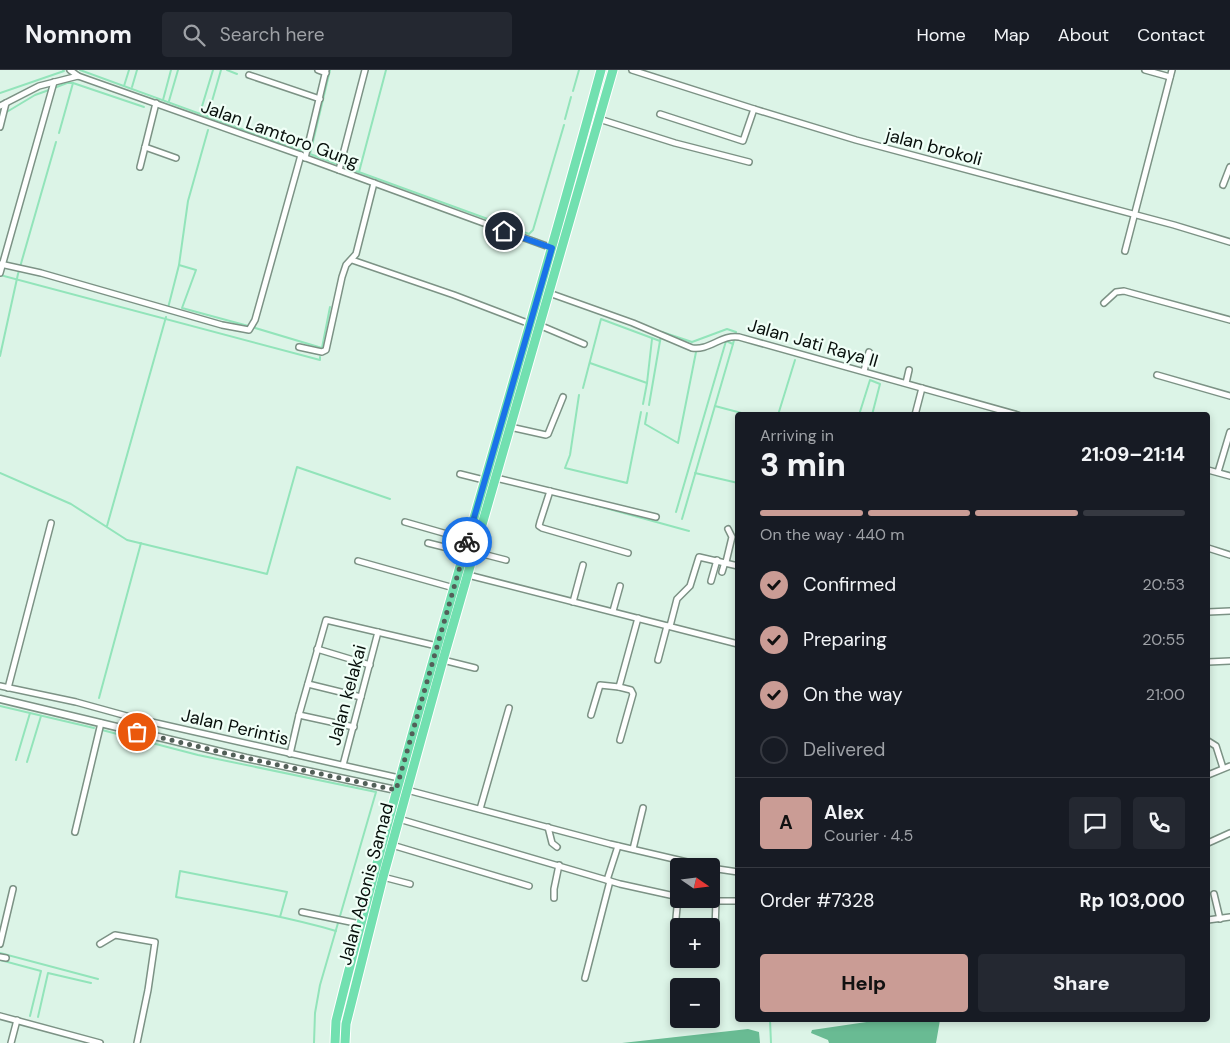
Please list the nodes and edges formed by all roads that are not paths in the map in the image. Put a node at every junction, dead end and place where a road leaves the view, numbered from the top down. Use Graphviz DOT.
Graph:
graph roads {
  1 [pos="70,70"];
  2 [pos="318,70"];
  3 [pos="365,70"];
  4 [pos="601,70"];
  5 [pos="612,70"];
  6 [pos="632,70"];
  7 [pos="1145,70"];
  8 [pos="1172,70"];
  9 [pos="326,71"];
  10 [pos="249,75"];
  11 [pos="78,76"];
  12 [pos="1170,77"];
  13 [pos="54,82"];
  14 [pos="320,99"];
  15 [pos="6,103"];
  16 [pos="156,103"];
  17 [pos="0,106"];
  18 [pos="754,110"];
  19 [pos="660,114"];
  20 [pos="598,118"];
  21 [pos="0,127"];
  22 [pos="145,147"];
  23 [pos="303,156"];
  24 [pos="176,158"];
  25 [pos="750,162"];
  26 [pos="140,166"];
  27 [pos="1230,167"];
  28 [pos="339,170"];
  29 [pos="374,183"];
  30 [pos="1223,185"];
  31 [pos="1134,215"];
  32 [pos="1230,242"];
  33 [pos="552,248"];
  34 [pos="1125,251"];
  35 [pos="352,260"];
  36 [pos="1,264"];
  37 [pos="0,273"];
  38 [pos="549,293"];
  39 [pos="1104,303"];
  40 [pos="1230,320"];
  41 [pos="535,325"];
  42 [pos="584,344"];
  43 [pos="299,347"];
  44 [pos="869,352"];
  45 [pos="909,370"];
  46 [pos="864,372"];
  47 [pos="1157,375"];
  48 [pos="906,383"];
  49 [pos="922,388"];
  50 [pos="1230,396"];
  51 [pos="563,397"];
  52 [pos="916,412"];
  53 [pos="1007,412"];
  54 [pos="510,427"];
  55 [pos="1230,432"];
  56 [pos="1210,470"];
  57 [pos="1218,472"];
  58 [pos="461,474"];
  59 [pos="1230,476"];
  60 [pos="496,478"];
  61 [pos="484,480"];
  62 [pos="550,491"];
  63 [pos="656,517"];
  64 [pos="405,522"];
  65 [pos="51,523"];
  66 [pos="728,529"];
  67 [pos="463,538"];
  68 [pos="428,543"];
  69 [pos="1210,549"];
  70 [pos="464,552"];
  71 [pos="475,552"];
  72 [pos="628,553"];
  73 [pos="1230,555"];
  74 [pos="506,560"];
  75 [pos="717,560"];
  76 [pos="358,561"];
  77 [pos="726,562"];
  78 [pos="583,565"];
  79 [pos="735,565"];
  80 [pos="722,572"];
  81 [pos="468,575"];
  82 [pos="711,581"];
  83 [pos="620,586"];
  84 [pos="450,587"];
  85 [pos="573,602"];
  86 [pos="613,611"];
  87 [pos="1230,611"];
  88 [pos="1210,612"];
  89 [pos="638,618"];
  90 [pos="669,626"];
  91 [pos="378,632"];
  92 [pos="735,643"];
  93 [pos="434,646"];
  94 [pos="317,649"];
  95 [pos="443,660"];
  96 [pos="658,660"];
  97 [pos="1230,661"];
  98 [pos="1210,662"];
  99 [pos="370,665"];
  100 [pos="475,668"];
  101 [pos="308,684"];
  102 [pos="0,686"];
  103 [pos="619,687"];
  104 [pos="8,688"];
  105 [pos="361,697"];
  106 [pos="0,699"];
  107 [pos="510,708"];
  108 [pos="299,715"];
  109 [pos="591,715"];
  110 [pos="101,723"];
  111 [pos="354,727"];
  112 [pos="620,740"];
  113 [pos="1210,742"];
  114 [pos="290,754"];
  115 [pos="343,764"];
  116 [pos="1230,766"];
  117 [pos="1223,768"];
  118 [pos="1210,773"];
  119 [pos="399,778"];
  120 [pos="396,790"];
  121 [pos="407,790"];
  122 [pos="643,808"];
  123 [pos="480,809"];
  124 [pos="399,819"];
  125 [pos="548,827"];
  126 [pos="75,832"];
  127 [pos="1230,833"];
  128 [pos="1210,842"];
  129 [pos="392,845"];
  130 [pos="618,846"];
  131 [pos="557,847"];
  132 [pos="633,849"];
  133 [pos="671,858"];
  134 [pos="377,859"];
  135 [pos="387,861"];
  136 [pos="559,865"];
  137 [pos="720,869"];
  138 [pos="735,872"];
  139 [pos="383,877"];
  140 [pos="608,880"];
  141 [pos="410,884"];
  142 [pos="529,886"];
  143 [pos="13,888"];
  144 [pos="1214,894"];
  145 [pos="670,895"];
  146 [pos="554,898"];
  147 [pos="720,901"];
  148 [pos="735,901"];
  149 [pos="302,912"];
  150 [pos="0,915"];
  151 [pos="6,917"];
  152 [pos="1230,917"];
  153 [pos="1220,918"];
  154 [pos="1210,920"];
  155 [pos="360,924"];
  156 [pos="0,944"];
  157 [pos="100,944"];
  158 [pos="0,956"];
  159 [pos="6,958"];
  160 [pos="585,978"];
  161 [pos="0,1016"];
  162 [pos="17,1020"];
  163 [pos="10,1043"];
  164 [pos="100,1043"];
  165 [pos="137,1043"];
  166 [pos="335,1043"];
  167 [pos="345,1043"];
  1 -- 11 [label="street, Jalan Lamtoro Gung"];
  2 -- 9 [label="street"];
  3 -- 28 [label="street"];
  4 -- 33 [label="highway"];
  5 -- 20 [label="highway, Jalan Adonis Samad"];
  6 -- 18 [label="street, jalan brokoli"];
  7 -- 12 [label="street"];
  8 -- 12 [label="street"];
  9 -- 14 [label="street"];
  10 -- 14 [label="street"];
  11 -- 13 [label="street"];
  11 -- 16 [label="street, Jalan Lamtoro Gung"];
  12 -- 31 [label="street"];
  13 -- 15 [label="street"];
  13 -- 36 [label="street"];
  14 -- 23 [label="street"];
  15 -- 17 [label="street"];
  15 -- 21 [label="street"];
  16 -- 22 [label="street"];
  16 -- 23 [label="street, Jalan Lamtoro Gung"];
  18 -- 19 [label="street"];
  18 -- 31 [label="street, jalan brokoli"];
  20 -- 25 [label="street"];
  20 -- 38 [label="highway, Jalan Adonis Samad"];
  22 -- 24 [label="street"];
  22 -- 26 [label="street"];
  23 -- 28 [label="street, Jalan Lamtoro Gung"];
  23 -- 36 [label="street"];
  27 -- 30 [label="street"];
  28 -- 29 [label="street, Jalan Lamtoro Gung"];
  29 -- 33 [label="street, Jalan Lamtoro Gung"];
  29 -- 35 [label="street"];
  31 -- 32 [label="street, jalan brokoli"];
  31 -- 34 [label="street"];
  33 -- 41 [label="highway"];
  35 -- 41 [label="street"];
  35 -- 43 [label="street"];
  36 -- 37 [label="street"];
  38 -- 41 [label="highway, Jalan Adonis Samad"];
  38 -- 46 [label="street, Jalan Jati Raya II"];
  39 -- 40 [label="street"];
  41 -- 42 [label="street"];
  41 -- 54 [label="highway, Jalan Adonis Samad"];
  41 -- 61 [label="highway"];
  44 -- 46 [label="street"];
  45 -- 48 [label="street"];
  46 -- 48 [label="street, Jalan Jati Raya II"];
  47 -- 50 [label="street"];
  48 -- 49 [label="street, Jalan Jati Raya II"];
  49 -- 52 [label="street"];
  49 -- 53 [label="street, Jalan Jati Raya II"];
  51 -- 54 [label="street"];
  54 -- 60 [label="highway, Jalan Adonis Samad"];
  55 -- 57 [label="street"];
  56 -- 57 [label="street"];
  57 -- 59 [label="street"];
  58 -- 61 [label="street"];
  60 -- 62 [label="street"];
  60 -- 71 [label="highway, Jalan Adonis Samad"];
  61 -- 67 [label="highway"];
  62 -- 63 [label="street"];
  62 -- 72 [label="street"];
  64 -- 67 [label="street"];
  65 -- 104 [label="street"];
  66 -- 77 [label="street"];
  67 -- 70 [label="highway"];
  68 -- 70 [label="street"];
  69 -- 73 [label="street"];
  70 -- 84 [label="highway"];
  71 -- 74 [label="street"];
  71 -- 81 [label="highway, Jalan Adonis Samad"];
  75 -- 77 [label="street"];
  75 -- 82 [label="street"];
  75 -- 90 [label="street"];
  76 -- 84 [label="street"];
  77 -- 79 [label="street"];
  77 -- 80 [label="street"];
  78 -- 85 [label="street"];
  81 -- 85 [label="street"];
  81 -- 95 [label="highway, Jalan Adonis Samad"];
  83 -- 86 [label="street"];
  84 -- 93 [label="highway"];
  85 -- 86 [label="street"];
  86 -- 89 [label="street"];
  87 -- 88 [label="street"];
  89 -- 90 [label="street"];
  89 -- 103 [label="street"];
  90 -- 92 [label="street"];
  90 -- 96 [label="street"];
  91 -- 93 [label="street"];
  91 -- 94 [label="street"];
  91 -- 99 [label="street, Jalan kelakai"];
  93 -- 119 [label="highway"];
  94 -- 99 [label="street"];
  94 -- 101 [label="street"];
  95 -- 100 [label="street"];
  95 -- 121 [label="highway, Jalan Adonis Samad"];
  97 -- 98 [label="street"];
  99 -- 105 [label="street, Jalan kelakai"];
  101 -- 105 [label="street"];
  101 -- 108 [label="street"];
  102 -- 104 [label="street, Jalan Perintis"];
  103 -- 109 [label="street"];
  103 -- 112 [label="street"];
  104 -- 114 [label="street, Jalan Perintis"];
  105 -- 111 [label="street, Jalan kelakai"];
  106 -- 110 [label="street"];
  107 -- 123 [label="street"];
  108 -- 111 [label="street"];
  108 -- 114 [label="street"];
  110 -- 120 [label="street"];
  110 -- 126 [label="street"];
  111 -- 115 [label="street, Jalan kelakai"];
  113 -- 117 [label="street"];
  114 -- 115 [label="street, Jalan Perintis"];
  115 -- 119 [label="street, Jalan Perintis"];
  116 -- 117 [label="street"];
  117 -- 118 [label="street"];
  119 -- 120 [label="highway"];
  120 -- 134 [label="highway"];
  121 -- 123 [label="street"];
  121 -- 124 [label="highway, Jalan Adonis Samad"];
  122 -- 132 [label="street"];
  123 -- 125 [label="street"];
  124 -- 129 [label="highway, Jalan Adonis Samad"];
  124 -- 136 [label="street"];
  125 -- 130 [label="street"];
  125 -- 131 [label="street"];
  127 -- 128 [label="street"];
  129 -- 135 [label="highway, Jalan Adonis Samad"];
  129 -- 142 [label="street"];
  130 -- 132 [label="street"];
  130 -- 140 [label="street"];
  132 -- 133 [label="street"];
  134 -- 135 [label="highway"];
  134 -- 155 [label="highway"];
  135 -- 139 [label="highway, Jalan Adonis Samad"];
  136 -- 140 [label="street"];
  136 -- 146 [label="street"];
  137 -- 138 [label="street"];
  139 -- 141 [label="street"];
  139 -- 167 [label="highway, Jalan Adonis Samad"];
  140 -- 145 [label="street"];
  140 -- 160 [label="street"];
  143 -- 151 [label="street"];
  144 -- 153 [label="street"];
  147 -- 148 [label="street"];
  149 -- 155 [label="street"];
  150 -- 151 [label="street"];
  151 -- 156 [label="street"];
  152 -- 153 [label="street"];
  153 -- 154 [label="street"];
  155 -- 166 [label="highway"];
  157 -- 165 [label="street"];
  158 -- 159 [label="street"];
  161 -- 162 [label="street"];
  162 -- 163 [label="street"];
  162 -- 164 [label="street"];
}
